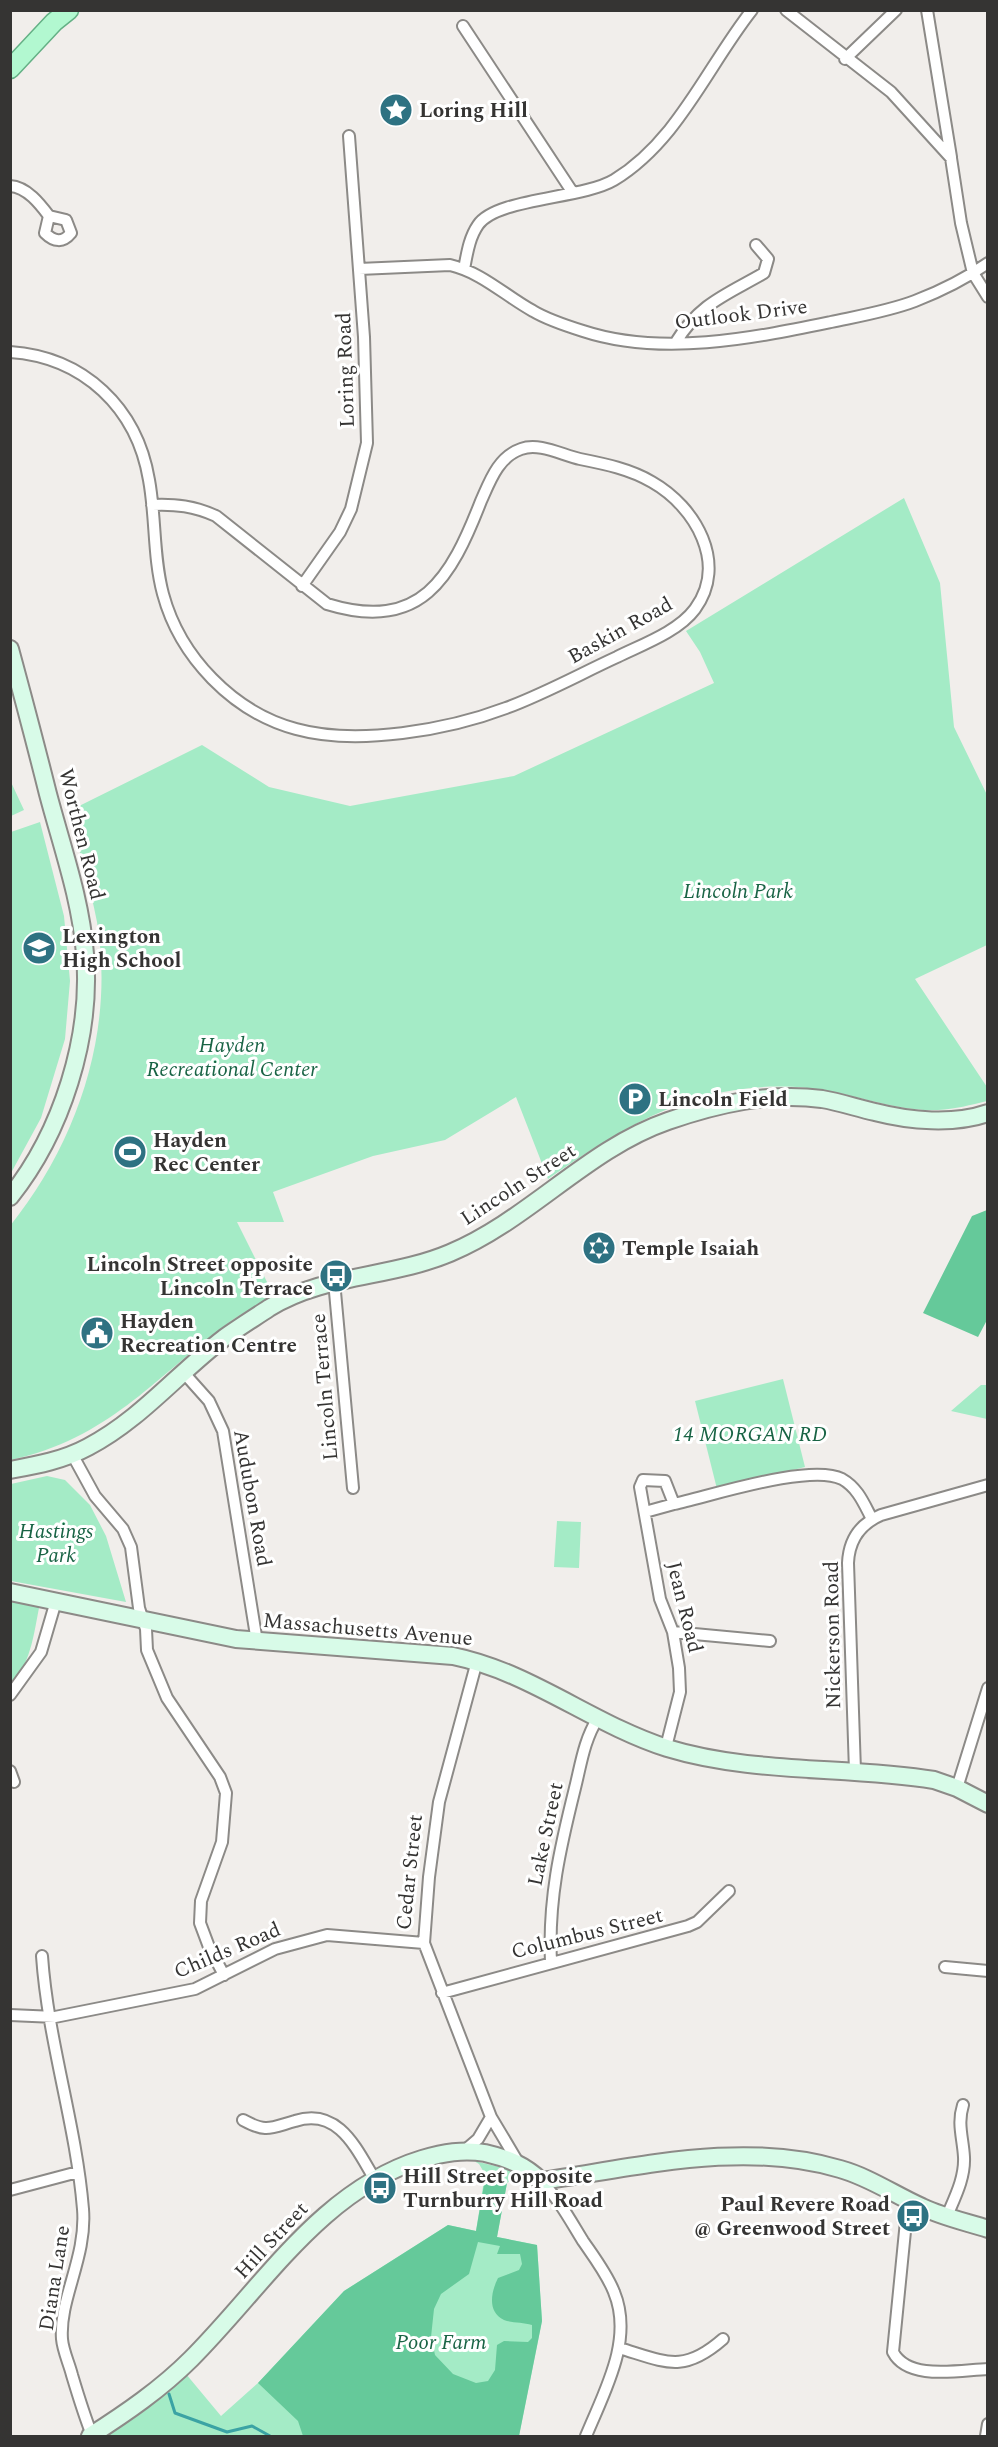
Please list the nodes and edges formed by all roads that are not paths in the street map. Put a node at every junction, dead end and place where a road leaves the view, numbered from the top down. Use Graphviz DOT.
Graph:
graph roads {
  1 [pos="69,10"];
  2 [pos="752,10"];
  3 [pos="786,10"];
  4 [pos="896,10"];
  5 [pos="927,10"];
  6 [pos="463,26"];
  7 [pos="844,59"];
  8 [pos="10,69"];
  9 [pos="349,136"];
  10 [pos="951,158"];
  11 [pos="10,186"];
  12 [pos="573,193"];
  13 [pos="49,216"];
  14 [pos="756,245"];
  15 [pos="987,263"];
  16 [pos="359,269"];
  17 [pos="464,269"];
  18 [pos="974,273"];
  19 [pos="987,297"];
  20 [pos="676,342"];
  21 [pos="10,352"];
  22 [pos="152,505"];
  23 [pos="302,586"];
  24 [pos="10,649"];
  25 [pos="987,1113"];
  26 [pos="10,1197"];
  27 [pos="334,1281"];
  28 [pos="184,1373"];
  29 [pos="72,1454"];
  30 [pos="10,1470"];
  31 [pos="987,1485"];
  32 [pos="352,1488"];
  33 [pos="674,1504"];
  34 [pos="645,1512"];
  35 [pos="872,1519"];
  36 [pos="10,1592"];
  37 [pos="56,1601"];
  38 [pos="143,1619"];
  39 [pos="673,1632"];
  40 [pos="770,1641"];
  41 [pos="257,1642"];
  42 [pos="477,1661"];
  43 [pos="987,1688"];
  44 [pos="10,1695"];
  45 [pos="598,1718"];
  46 [pos="666,1747"];
  47 [pos="10,1771"];
  48 [pos="855,1772"];
  49 [pos="14,1782"];
  50 [pos="957,1788"];
  51 [pos="987,1804"];
  52 [pos="729,1891"];
  53 [pos="424,1943"];
  54 [pos="42,1956"];
  55 [pos="551,1962"];
  56 [pos="945,1967"];
  57 [pos="987,1971"];
  58 [pos="224,1975"];
  59 [pos="442,1993"];
  60 [pos="10,2015"];
  61 [pos="49,2017"];
  62 [pos="963,2105"];
  63 [pos="491,2117"];
  64 [pos="243,2120"];
  65 [pos="463,2151"];
  66 [pos="520,2164"];
  67 [pos="78,2172"];
  68 [pos="374,2178"];
  69 [pos="541,2181"];
  70 [pos="10,2190"];
  71 [pos="908,2200"];
  72 [pos="947,2216"];
  73 [pos="987,2229"];
  74 [pos="723,2339"];
  75 [pos="619,2348"];
  76 [pos="987,2369"];
  77 [pos="987,2424"];
  78 [pos="91,2436"];
  79 [pos="586,2436"];
  80 [pos="986,2436"];
  1 -- 8 [label="main road"];
  2 -- 12 [label="street"];
  3 -- 7 [label="street"];
  4 -- 7 [label="street"];
  5 -- 10 [label="street"];
  6 -- 12 [label="street"];
  7 -- 10 [label="street"];
  9 -- 16 [label="street, Loring Road"];
  10 -- 18 [label="street"];
  11 -- 13 [label="street"];
  12 -- 17 [label="street"];
  14 -- 20 [label="street"];
  15 -- 18 [label="street, Outlook Drive"];
  16 -- 17 [label="street, Outlook Drive"];
  16 -- 23 [label="street, Loring Road"];
  17 -- 20 [label="street, Outlook Drive"];
  18 -- 19 [label="street"];
  18 -- 20 [label="street, Outlook Drive"];
  21 -- 22 [label="street, Baskin Road"];
  22 -- 23 [label="street, Baskin Road"];
  22 -- 23 [label="street, Baskin Road"];
  24 -- 26 [label="street, Worthen Road"];
  25 -- 27 [label="street, Lincoln Street"];
  27 -- 28 [label="street, Lincoln Street"];
  27 -- 32 [label="street, Lincoln Terrace"];
  28 -- 29 [label="street, Lincoln Street"];
  28 -- 41 [label="street, Audubon Road"];
  29 -- 30 [label="street, Lincoln Street"];
  29 -- 38 [label="street"];
  31 -- 35 [label="street"];
  33 -- 34 [label="street"];
  33 -- 34 [label="street, Jean Road"];
  33 -- 35 [label="street"];
  34 -- 39 [label="street, Jean Road"];
  35 -- 48 [label="street, Nickerson Road"];
  36 -- 37 [label="street, Massachusetts Avenue"];
  37 -- 38 [label="street, Massachusetts Avenue"];
  37 -- 44 [label="street"];
  38 -- 41 [label="street, Massachusetts Avenue"];
  38 -- 58 [label="street"];
  39 -- 40 [label="street"];
  39 -- 46 [label="street, Jean Road"];
  41 -- 42 [label="street, Massachusetts Avenue"];
  42 -- 45 [label="street, Massachusetts Avenue"];
  42 -- 53 [label="street, Cedar Street"];
  43 -- 50 [label="street"];
  45 -- 46 [label="street, Massachusetts Avenue"];
  45 -- 55 [label="street, Lake Street"];
  46 -- 48 [label="street, Massachusetts Avenue"];
  47 -- 49 [label="street"];
  48 -- 50 [label="street, Massachusetts Avenue"];
  50 -- 51 [label="street, Massachusetts Avenue"];
  52 -- 55 [label="street, Columbus Street"];
  53 -- 58 [label="street, Childs Road"];
  53 -- 59 [label="street, Cedar Street"];
  54 -- 61 [label="street, Diana Lane"];
  55 -- 59 [label="street, Columbus Street"];
  56 -- 57 [label="street"];
  58 -- 61 [label="street, Childs Road"];
  59 -- 63 [label="street, Cedar Street"];
  60 -- 61 [label="street, Childs Road"];
  61 -- 67 [label="street, Diana Lane"];
  62 -- 72 [label="street"];
  63 -- 65 [label="street"];
  63 -- 66 [label="street, Cedar Street"];
  64 -- 68 [label="street"];
  65 -- 66 [label="street, Hill Street"];
  65 -- 68 [label="street, Hill Street"];
  66 -- 69 [label="street, Cedar Street"];
  67 -- 70 [label="street"];
  67 -- 78 [label="street, Diana Lane"];
  68 -- 78 [label="street, Hill Street"];
  69 -- 71 [label="street"];
  69 -- 75 [label="street, Cedar Street"];
  71 -- 72 [label="street"];
  71 -- 76 [label="street"];
  72 -- 73 [label="street"];
  74 -- 75 [label="street"];
  75 -- 79 [label="street, Cedar Street"];
  77 -- 80 [label="street"];
}
